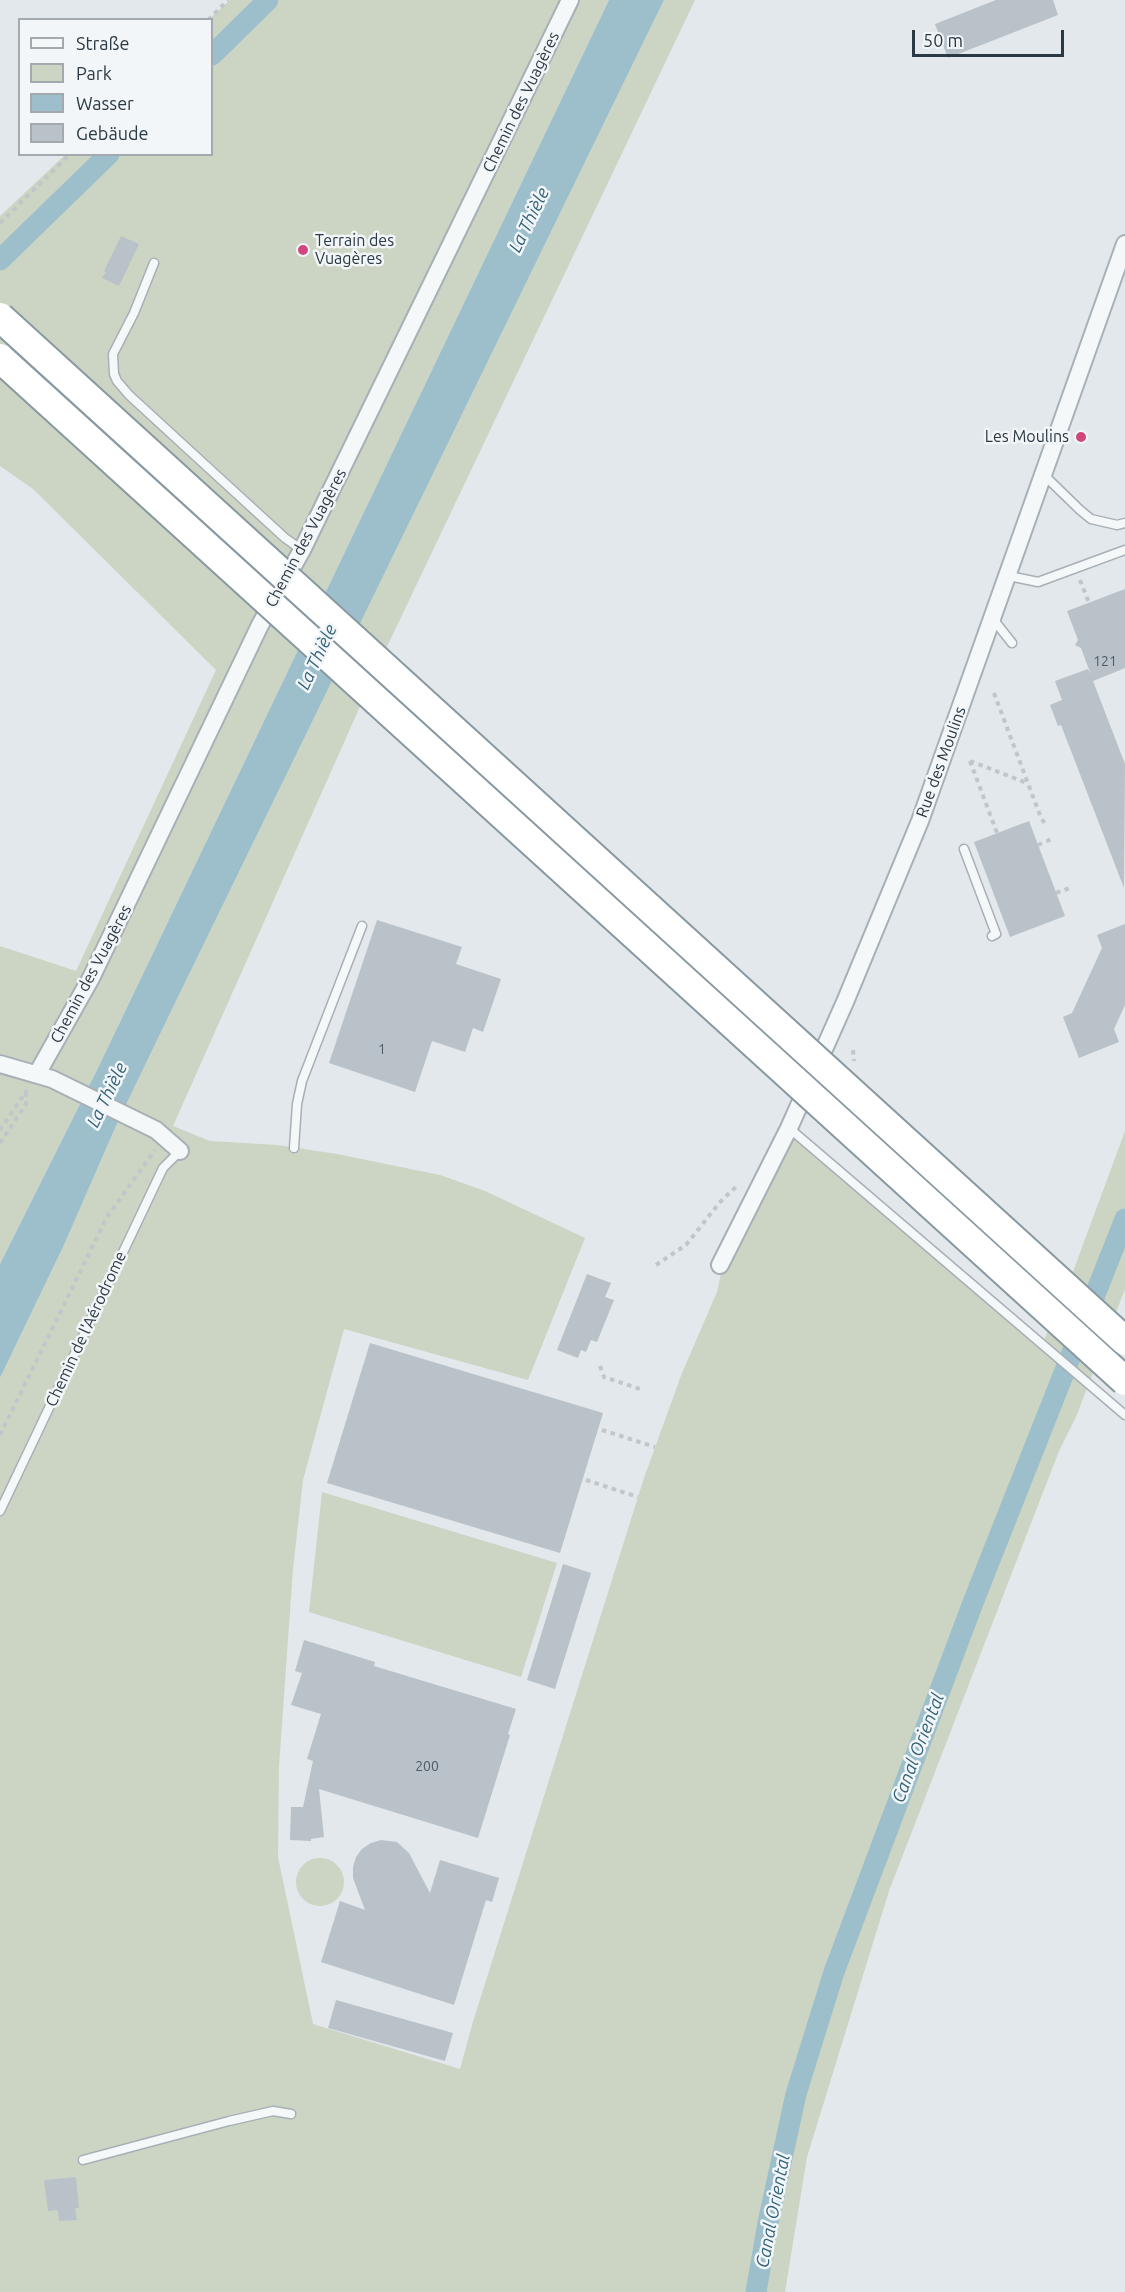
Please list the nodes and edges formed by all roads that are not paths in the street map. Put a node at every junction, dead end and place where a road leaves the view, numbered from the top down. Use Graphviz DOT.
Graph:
graph roads {
  1 [pos="570,0"];
  2 [pos="1125,244"];
  3 [pos="154,263"];
  4 [pos="0,317"];
  5 [pos="0,358"];
  6 [pos="1044,475"];
  7 [pos="1125,523"];
  8 [pos="302,550"];
  9 [pos="1125,550"];
  10 [pos="1009,576"];
  11 [pos="993,619"];
  12 [pos="1012,643"];
  13 [pos="964,849"];
  14 [pos="362,926"];
  15 [pos="992,936"];
  16 [pos="0,1064"];
  17 [pos="45,1077"];
  18 [pos="789,1128"];
  19 [pos="294,1148"];
  20 [pos="180,1151"];
  21 [pos="720,1265"];
  22 [pos="1125,1341"];
  23 [pos="1125,1381"];
  24 [pos="1125,1415"];
  25 [pos="0,1511"];
  26 [pos="291,2114"];
  27 [pos="84,2160"];
  1 -- 8 [label="street, Chemin des Vuagères"];
  2 -- 6 [label="street, Rue des Moulins"];
  3 -- 8 [label="lane"];
  4 -- 22 [label="highway, bridge"];
  5 -- 23 [label="highway, bridge"];
  6 -- 7 [label="lane"];
  6 -- 10 [label="street, Rue des Moulins"];
  8 -- 17 [label="street, Chemin des Vuagères"];
  9 -- 10 [label="lane"];
  10 -- 11 [label="street, Rue des Moulins"];
  11 -- 12 [label="lane"];
  11 -- 18 [label="street, Rue des Moulins"];
  13 -- 15 [label="lane"];
  14 -- 19 [label="lane"];
  16 -- 17 [label="street"];
  17 -- 20 [label="street"];
  18 -- 21 [label="street, Rue des Moulins"];
  18 -- 24 [label="lane"];
  20 -- 25 [label="lane, Chemin de l'Aérodrome"];
  26 -- 27 [label="lane"];
}
